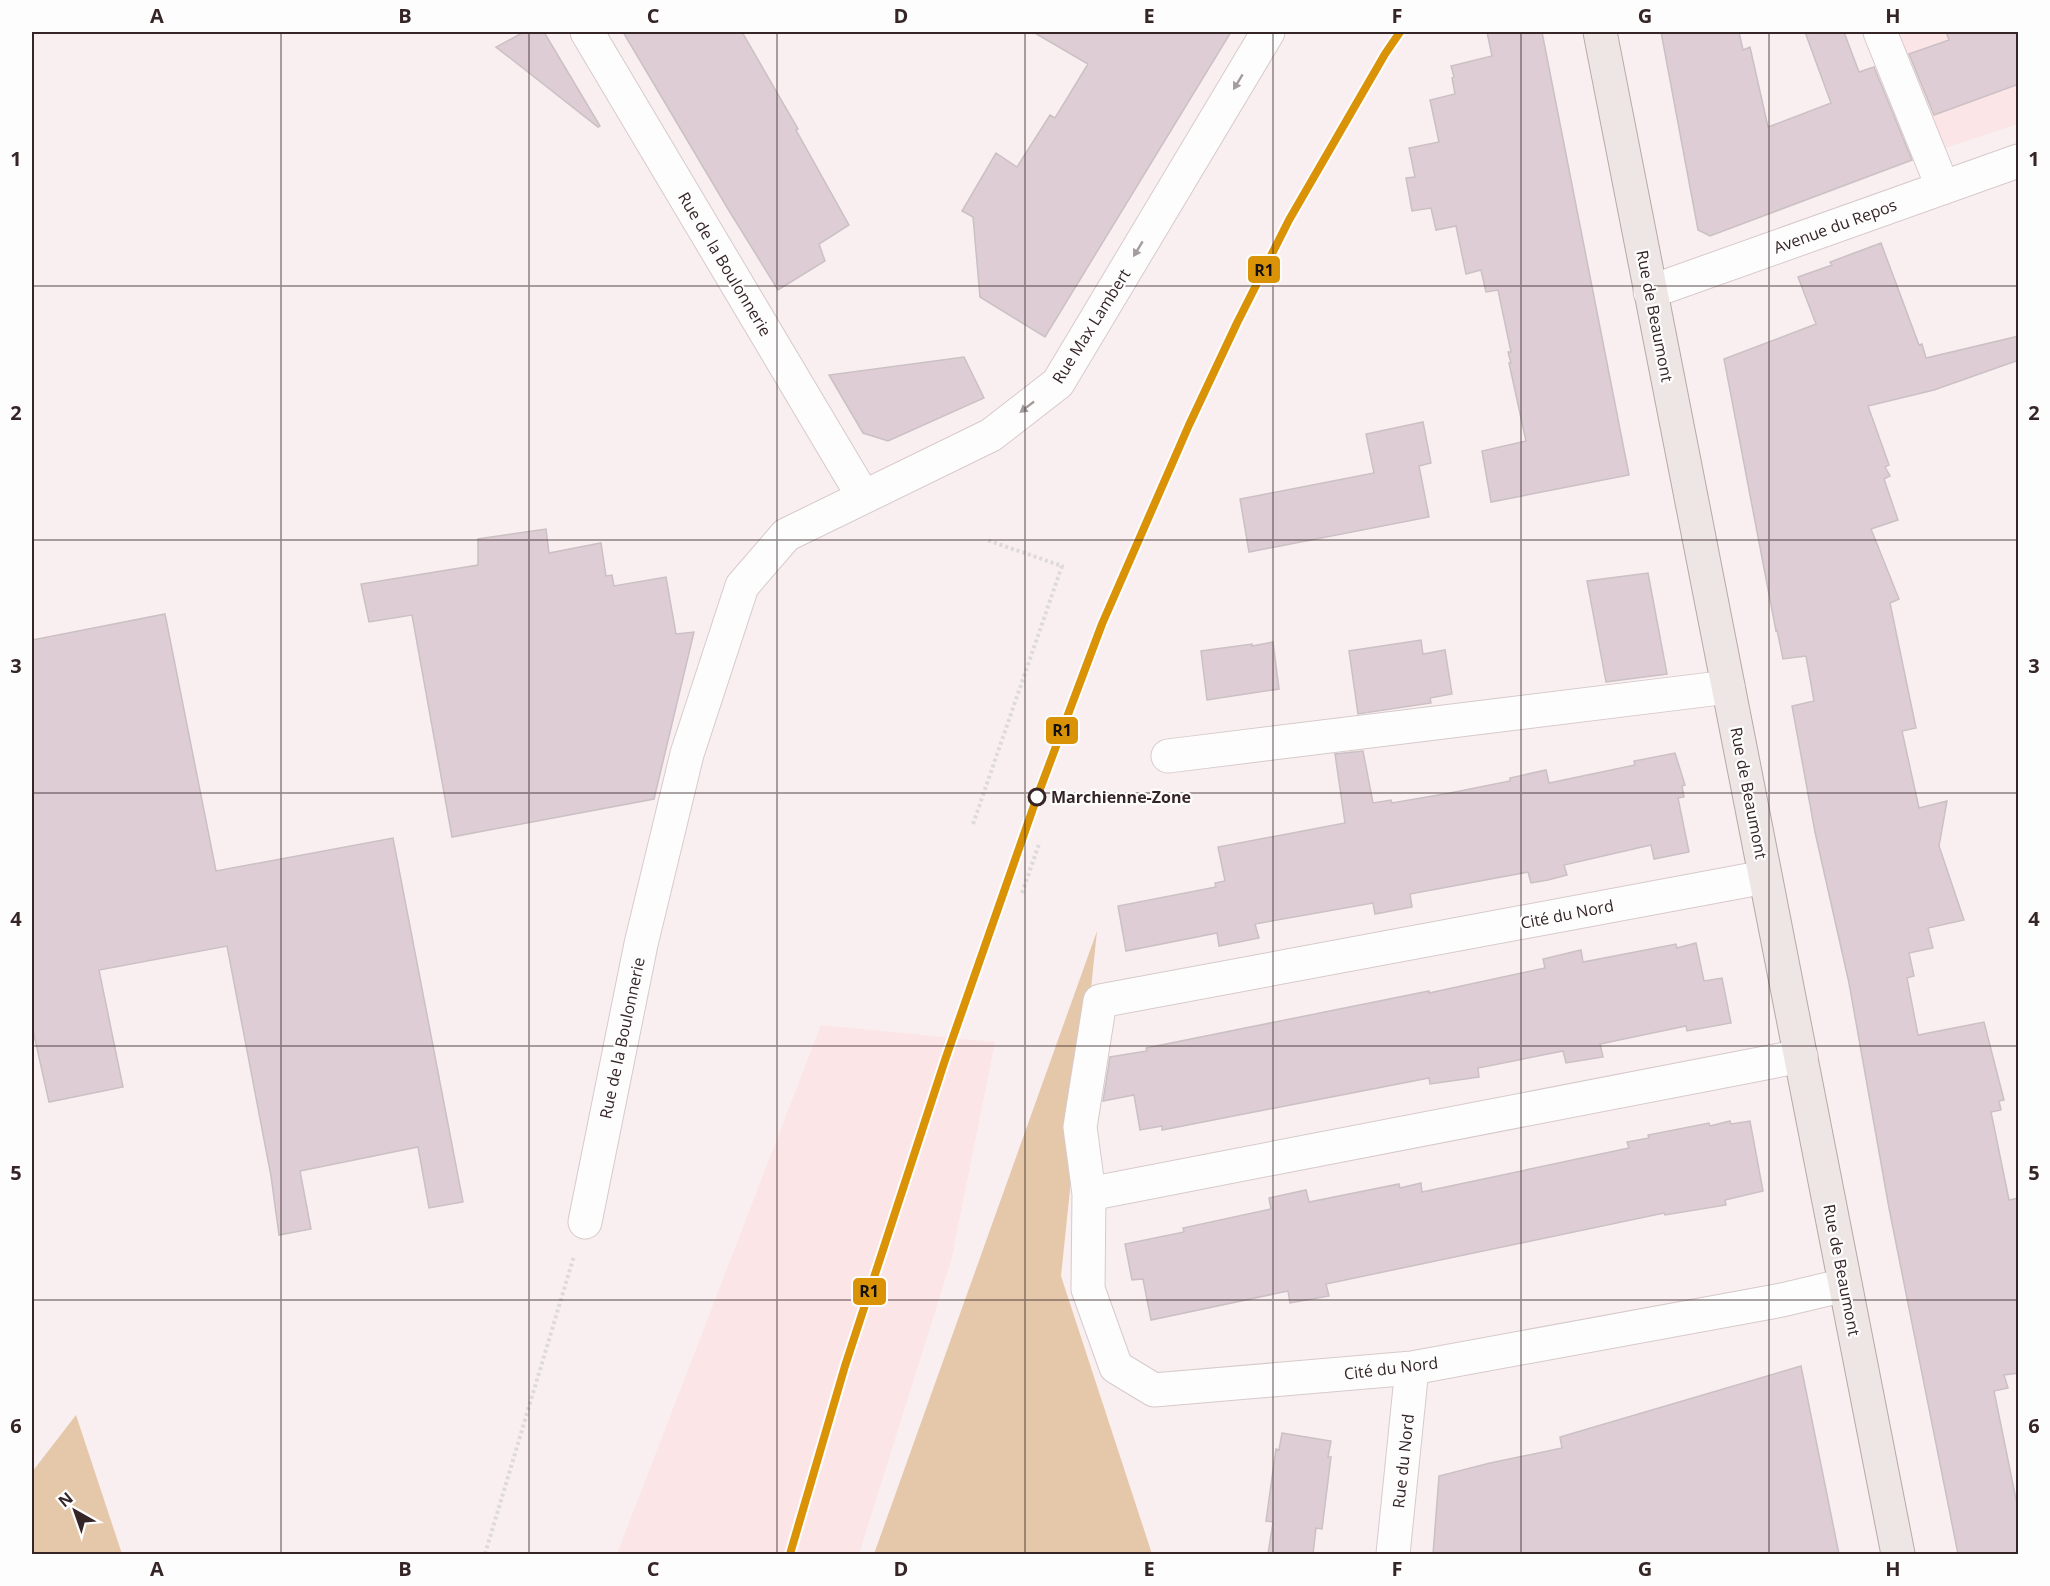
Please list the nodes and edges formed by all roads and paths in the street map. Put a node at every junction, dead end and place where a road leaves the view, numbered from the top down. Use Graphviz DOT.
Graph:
graph roads {
  1 [pos="587,32"];
  2 [pos="1268,32"];
  3 [pos="1600,32"];
  4 [pos="1880,32"];
  5 [pos="2019,161"];
  6 [pos="1943,188"];
  7 [pos="1650,292"];
  8 [pos="863,496"];
  9 [pos="786,535"];
  10 [pos="987,540"];
  11 [pos="1728,687"];
  12 [pos="1168,756"];
  13 [pos="973,824"];
  14 [pos="1040,844"];
  15 [pos="1765,877"];
  16 [pos="1022,893"];
  17 [pos="1800,1056"];
  18 [pos="1089,1194"];
  19 [pos="585,1222"];
  20 [pos="1845,1285"];
  21 [pos="1412,1368"];
  22 [pos="485,1554"];
  23 [pos="1393,1554"];
  24 [pos="1898,1554"];
  1 -- 8 [label="street, Rue de la Boulonnerie"];
  2 -- 8 [label="street, Rue Max Lambert, one-way"];
  3 -- 7 [label="main road, Rue de Beaumont"];
  4 -- 6 [label="street"];
  5 -- 6 [label="street, Avenue du Repos"];
  6 -- 7 [label="street, Avenue du Repos"];
  7 -- 11 [label="main road, Rue de Beaumont"];
  8 -- 9 [label="street, Rue Max Lambert"];
  9 -- 19 [label="street, Rue de la Boulonnerie"];
  10 -- 13 [label="path"];
  11 -- 12 [label="street"];
  11 -- 15 [label="main road, Rue de Beaumont"];
  14 -- 16 [label="path"];
  15 -- 17 [label="main road, Rue de Beaumont"];
  15 -- 18 [label="street, Cité du Nord"];
  17 -- 18 [label="street"];
  17 -- 20 [label="main road, Rue de Beaumont"];
  18 -- 21 [label="street, Cité du Nord"];
  19 -- 22 [label="path"];
  20 -- 21 [label="street, Cité du Nord"];
  20 -- 24 [label="main road, Rue de Beaumont"];
  21 -- 23 [label="street, Rue du Nord"];
}
